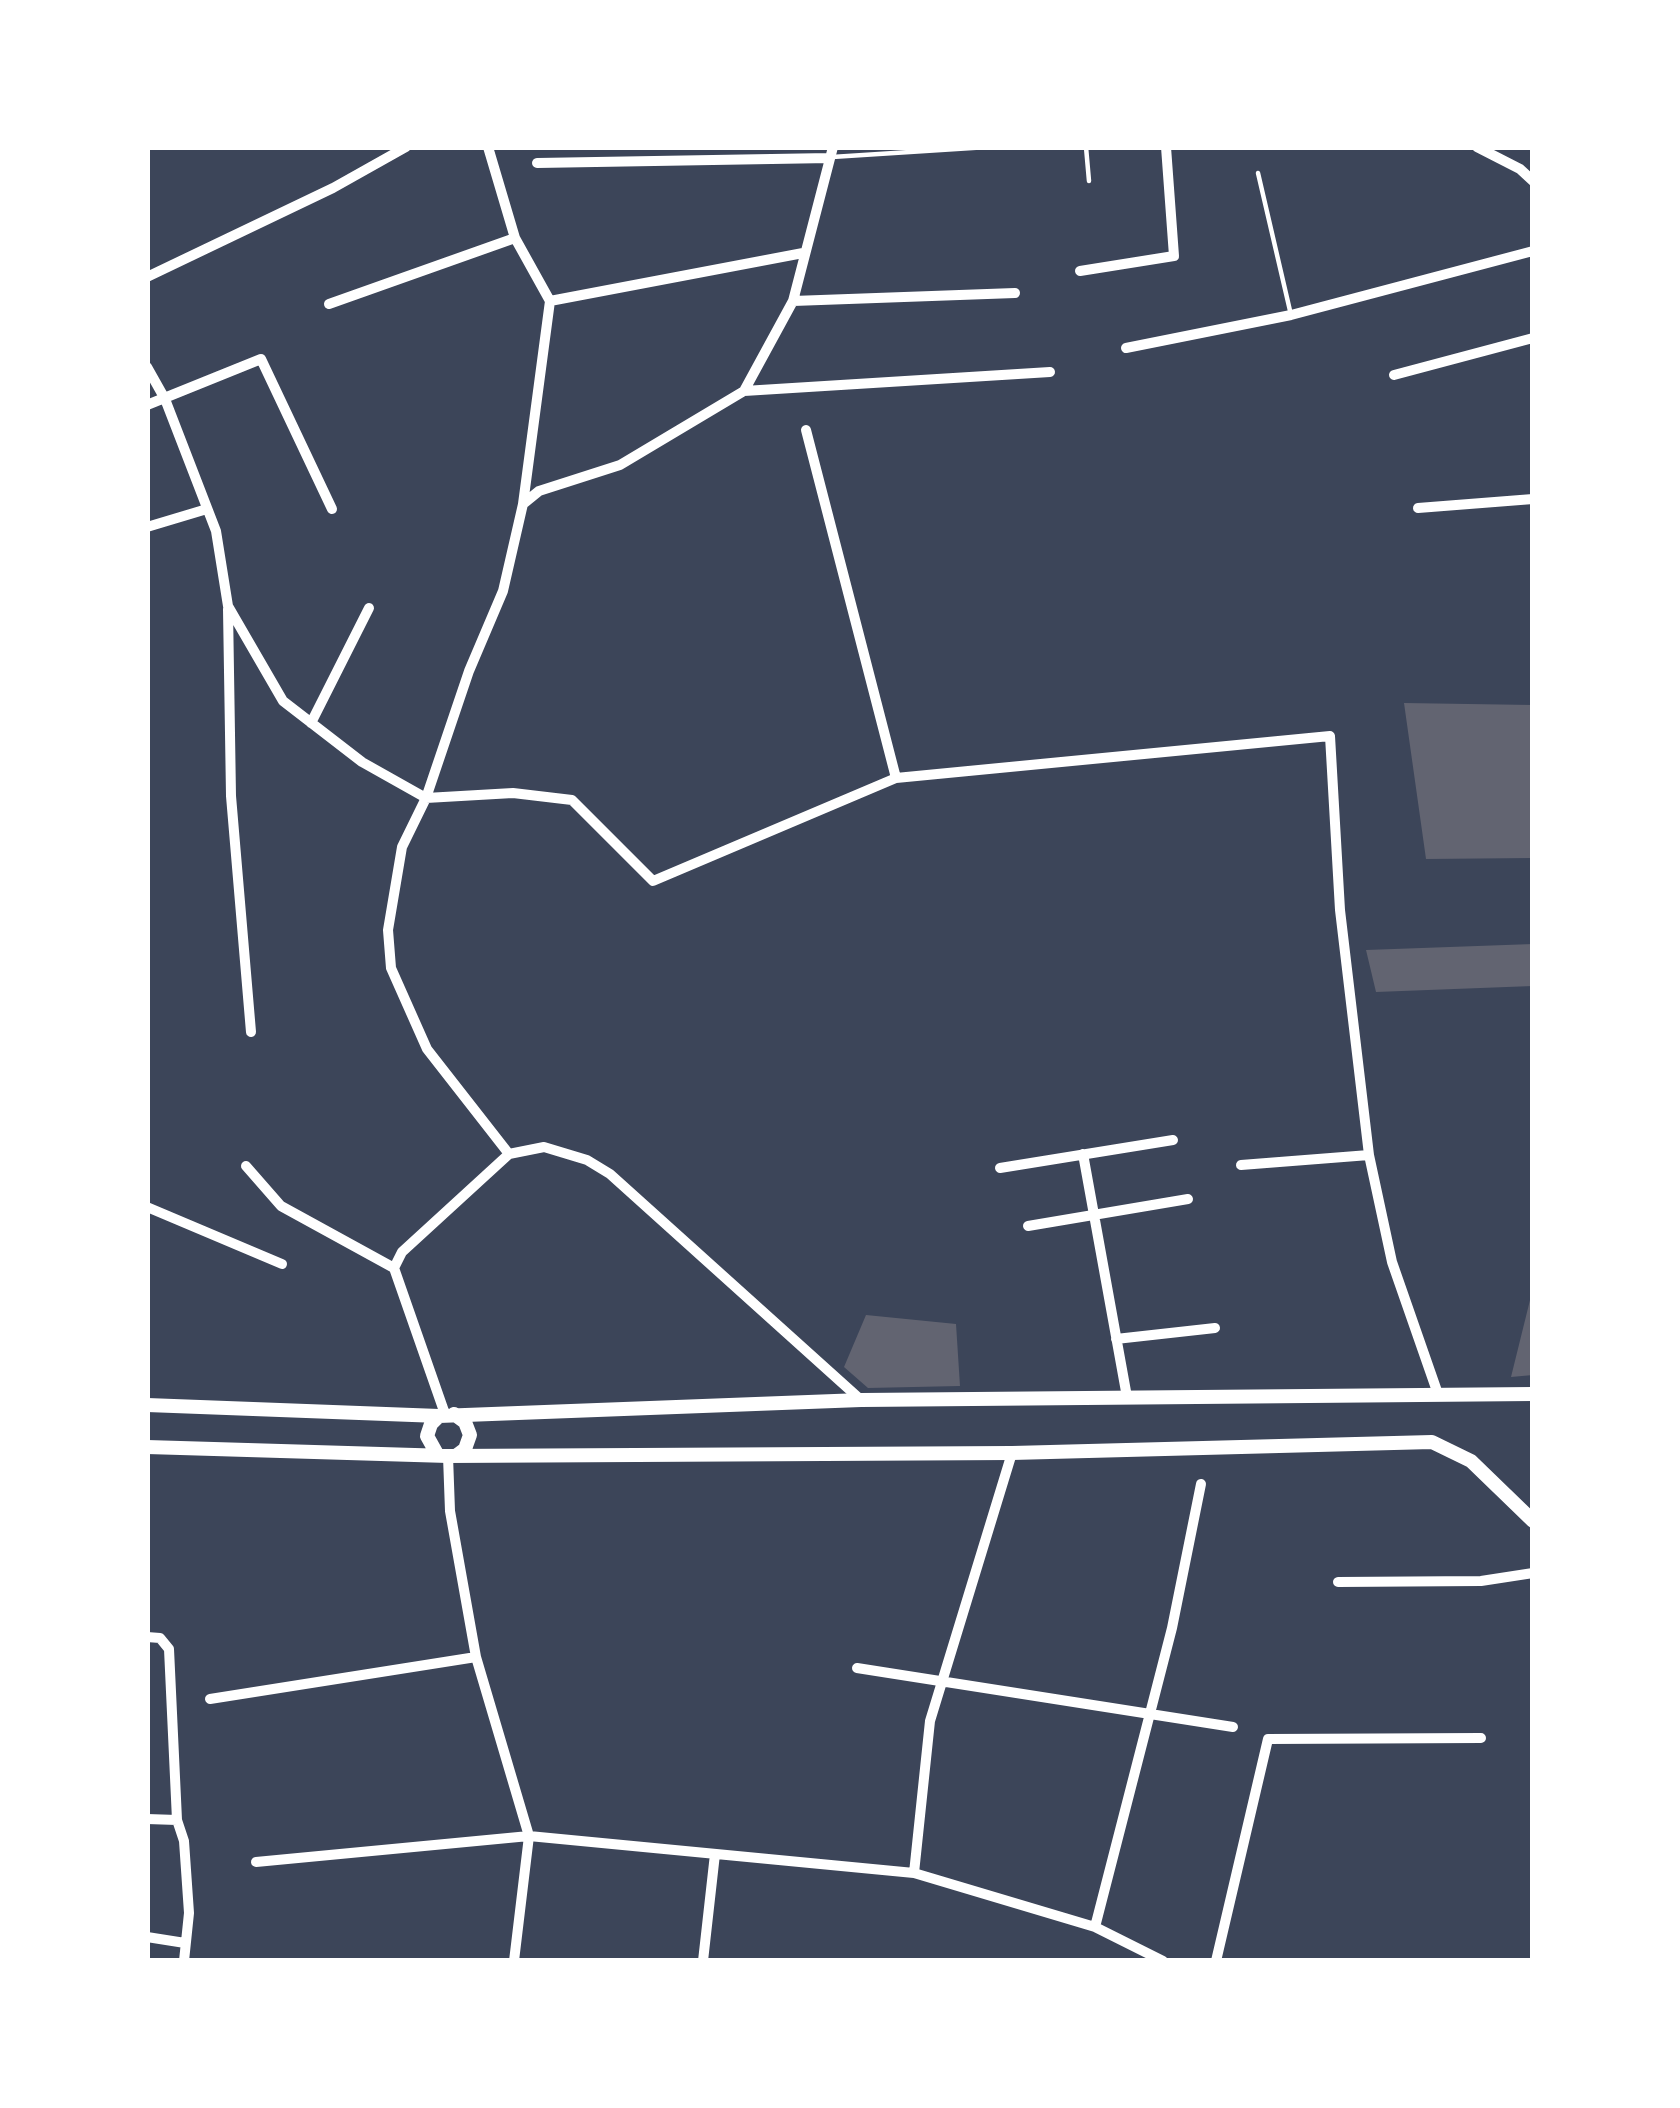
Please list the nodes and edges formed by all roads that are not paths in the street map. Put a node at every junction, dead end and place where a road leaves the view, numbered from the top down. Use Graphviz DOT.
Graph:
graph roads {
  1 [pos="406,147"];
  2 [pos="488,147"];
  3 [pos="988,147"];
  4 [pos="1087,147"];
  5 [pos="1166,147"];
  6 [pos="1477,147"];
  7 [pos="831,152"];
  8 [pos="537,163"];
  9 [pos="1258,173"];
  10 [pos="1089,181"];
  11 [pos="1533,181"];
  12 [pos="515,238"];
  13 [pos="1533,251"];
  14 [pos="803,253"];
  15 [pos="1080,271"];
  16 [pos="147,277"];
  17 [pos="1015,293"];
  18 [pos="550,301"];
  19 [pos="793,301"];
  20 [pos="329,304"];
  21 [pos="1291,315"];
  22 [pos="1533,338"];
  23 [pos="1126,348"];
  24 [pos="147,368"];
  25 [pos="1050,372"];
  26 [pos="1394,375"];
  27 [pos="744,391"];
  28 [pos="165,399"];
  29 [pos="147,405"];
  30 [pos="806,430"];
  31 [pos="1533,499"];
  32 [pos="523,503"];
  33 [pos="1418,508"];
  34 [pos="207,509"];
  35 [pos="332,509"];
  36 [pos="147,526"];
  37 [pos="228,606"];
  38 [pos="369,608"];
  39 [pos="311,723"];
  40 [pos="896,778"];
  41 [pos="426,798"];
  42 [pos="251,1032"];
  43 [pos="1173,1140"];
  44 [pos="509,1154"];
  45 [pos="1083,1154"];
  46 [pos="1370,1155"];
  47 [pos="1241,1165"];
  48 [pos="246,1166"];
  49 [pos="1000,1168"];
  50 [pos="1188,1199"];
  51 [pos="147,1207"];
  52 [pos="1092,1214"];
  53 [pos="1028,1226"];
  54 [pos="282,1264"];
  55 [pos="394,1268"];
  56 [pos="1215,1328"];
  57 [pos="1116,1339"];
  58 [pos="1438,1394"];
  59 [pos="1533,1394"];
  60 [pos="1127,1397"];
  61 [pos="861,1400"];
  62 [pos="147,1405"];
  63 [pos="446,1415"];
  64 [pos="147,1447"];
  65 [pos="1012,1453"];
  66 [pos="448,1455"];
  67 [pos="1201,1484"];
  68 [pos="1533,1521"];
  69 [pos="1533,1573"];
  70 [pos="1338,1582"];
  71 [pos="147,1636"];
  72 [pos="476,1657"];
  73 [pos="856,1669"];
  74 [pos="942,1684"];
  75 [pos="210,1699"];
  76 [pos="1148,1717"];
  77 [pos="1233,1727"];
  78 [pos="1481,1738"];
  79 [pos="147,1819"];
  80 [pos="177,1820"];
  81 [pos="529,1836"];
  82 [pos="715,1854"];
  83 [pos="256,1862"];
  84 [pos="914,1873"];
  85 [pos="1095,1927"];
  86 [pos="147,1936"];
  87 [pos="185,1942"];
  88 [pos="184,1961"];
  89 [pos="514,1961"];
  90 [pos="703,1961"];
  91 [pos="1163,1961"];
  92 [pos="1216,1961"];
  1 -- 16 [label="street"];
  2 -- 12 [label="street"];
  3 -- 7 [label="lane"];
  4 -- 10 [label="lane"];
  5 -- 15 [label="street"];
  6 -- 11 [label="street"];
  7 -- 8 [label="street"];
  7 -- 14 [label="street"];
  9 -- 21 [label="lane"];
  12 -- 18 [label="street"];
  12 -- 20 [label="street"];
  13 -- 21 [label="street"];
  14 -- 18 [label="street"];
  14 -- 19 [label="street"];
  17 -- 19 [label="street"];
  18 -- 32 [label="street"];
  19 -- 27 [label="street"];
  21 -- 23 [label="street"];
  22 -- 26 [label="street"];
  24 -- 28 [label="street"];
  25 -- 27 [label="street"];
  27 -- 32 [label="street"];
  28 -- 29 [label="street"];
  28 -- 34 [label="street"];
  28 -- 35 [label="street"];
  30 -- 40 [label="street"];
  31 -- 33 [label="street"];
  32 -- 41 [label="street"];
  34 -- 36 [label="street"];
  34 -- 37 [label="street"];
  37 -- 39 [label="street"];
  37 -- 42 [label="street"];
  38 -- 39 [label="street"];
  39 -- 41 [label="street"];
  40 -- 41 [label="street"];
  40 -- 46 [label="street"];
  41 -- 44 [label="street"];
  43 -- 45 [label="street"];
  44 -- 55 [label="street"];
  44 -- 61 [label="street"];
  45 -- 49 [label="street"];
  45 -- 52 [label="street"];
  46 -- 47 [label="street"];
  46 -- 58 [label="street"];
  48 -- 55 [label="street"];
  50 -- 52 [label="street"];
  51 -- 54 [label="street"];
  52 -- 53 [label="street"];
  52 -- 57 [label="street"];
  55 -- 63 [label="street"];
  56 -- 57 [label="street"];
  57 -- 60 [label="street"];
  58 -- 59 [label="street"];
  58 -- 60 [label="street"];
  60 -- 61 [label="street"];
  61 -- 63 [label="street"];
  62 -- 63 [label="street"];
  63 -- 66 [label="street"];
  63 -- 66 [label="street"];
  64 -- 66 [label="street"];
  65 -- 66 [label="street"];
  65 -- 68 [label="street"];
  65 -- 74 [label="street"];
  66 -- 72 [label="street"];
  67 -- 76 [label="street"];
  69 -- 70 [label="street"];
  71 -- 80 [label="street"];
  72 -- 75 [label="street"];
  72 -- 81 [label="street"];
  73 -- 74 [label="street"];
  74 -- 76 [label="street"];
  74 -- 84 [label="street"];
  76 -- 77 [label="street"];
  76 -- 85 [label="street"];
  78 -- 92 [label="street"];
  79 -- 80 [label="street"];
  80 -- 87 [label="street"];
  81 -- 82 [label="street"];
  81 -- 83 [label="street"];
  81 -- 89 [label="street"];
  82 -- 84 [label="street"];
  82 -- 90 [label="street"];
  84 -- 85 [label="street"];
  85 -- 91 [label="street"];
  86 -- 87 [label="street"];
  87 -- 88 [label="street"];
}
